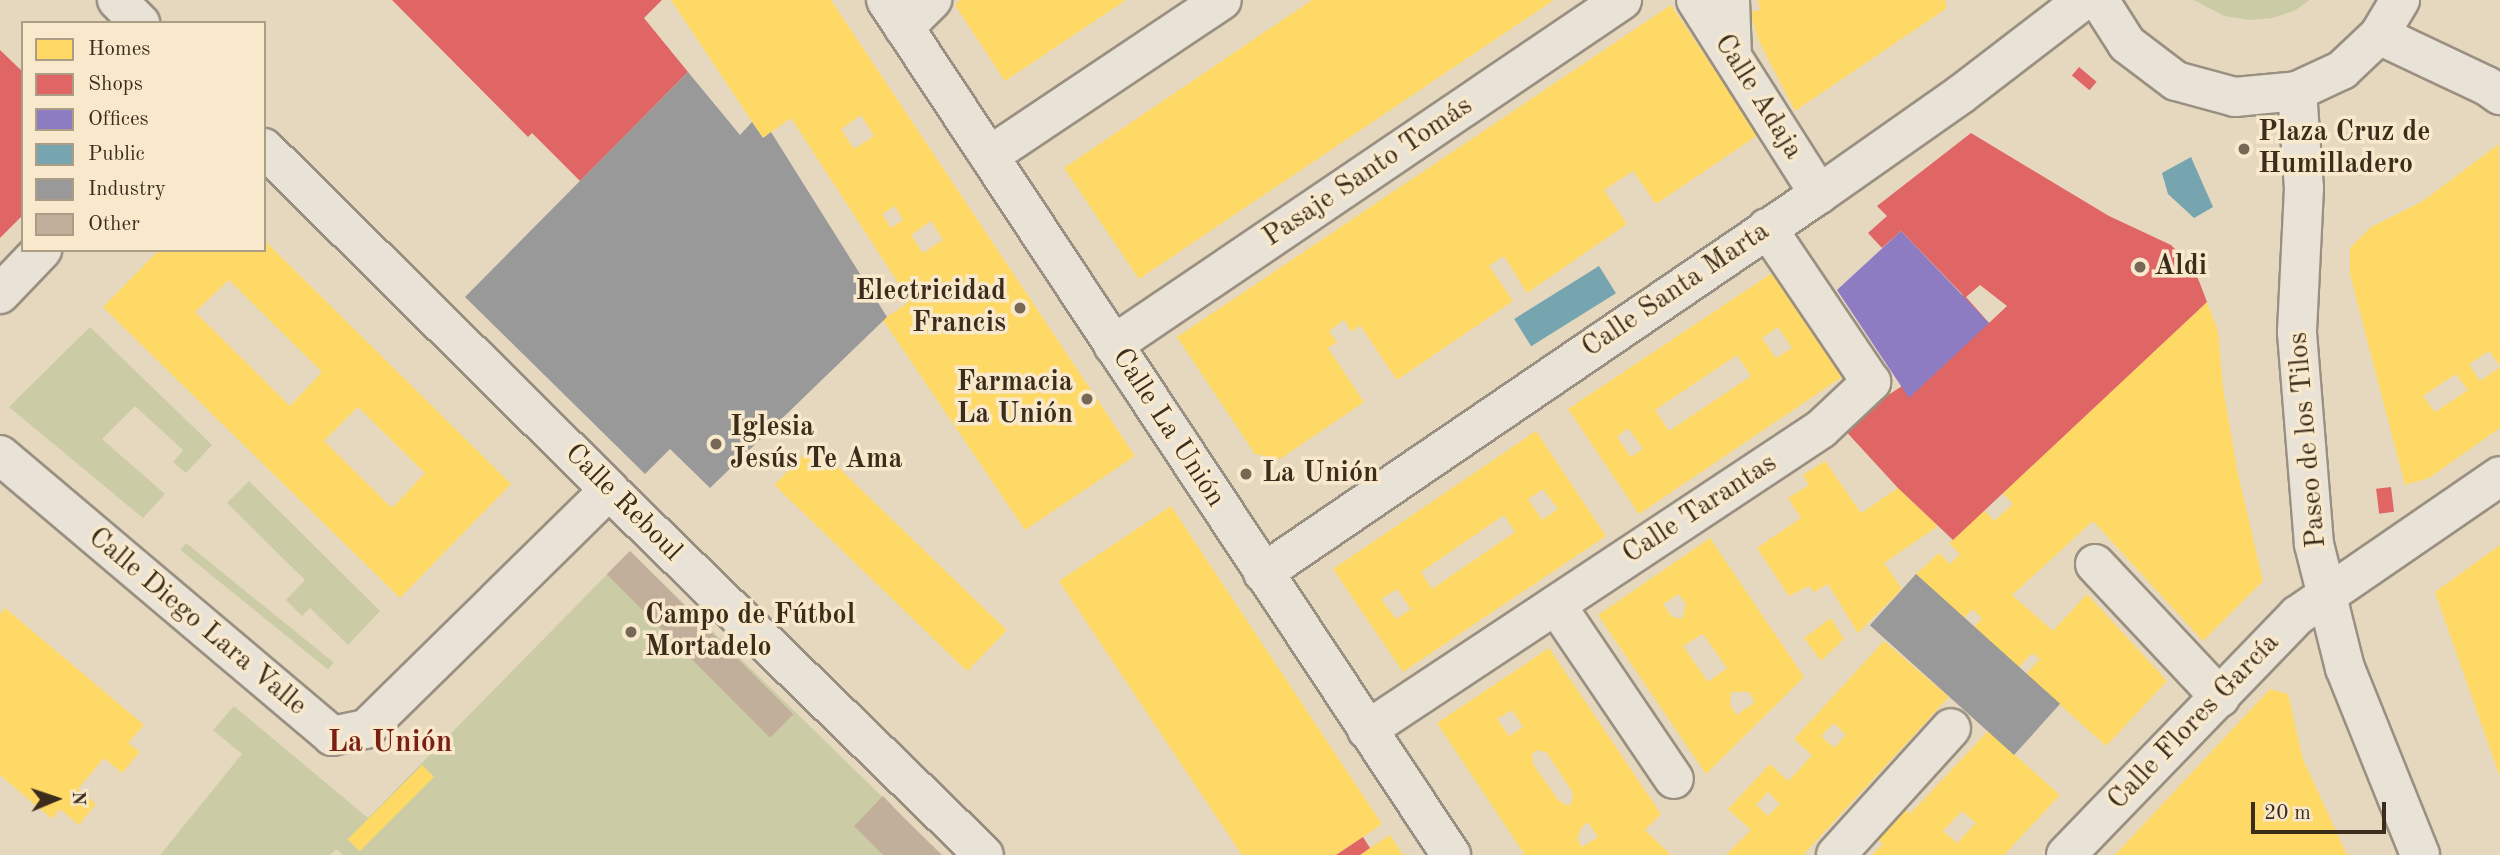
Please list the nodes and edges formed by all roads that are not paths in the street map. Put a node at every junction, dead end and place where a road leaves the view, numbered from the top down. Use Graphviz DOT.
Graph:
graph roads {
  1 [pos="932,0"];
  2 [pos="1222,0"];
  3 [pos="1622,0"];
  4 [pos="1696,0"];
  5 [pos="1730,0"];
  6 [pos="2084,0"];
  7 [pos="2099,0"];
  8 [pos="2400,0"];
  9 [pos="895,14"];
  10 [pos="2379,35"];
  11 [pos="1732,56"];
  12 [pos="2297,91"];
  13 [pos="2500,95"];
  14 [pos="266,150"];
  15 [pos="989,156"];
  16 [pos="1819,194"];
  17 [pos="1767,228"];
  18 [pos="40,252"];
  19 [pos="0,294"];
  20 [pos="1114,345"];
  21 [pos="0,455"];
  22 [pos="2500,476"];
  23 [pos="609,491"];
  24 [pos="2095,564"];
  25 [pos="1263,573"];
  26 [pos="2328,594"];
  27 [pos="1556,605"];
  28 [pos="2220,697"];
  29 [pos="1951,728"];
  30 [pos="1367,730"];
  31 [pos="1674,779"];
  32 [pos="984,855"];
  33 [pos="1451,855"];
  34 [pos="1836,855"];
  35 [pos="2066,855"];
  36 [pos="2420,855"];
  1 -- 9 [label="street"];
  2 -- 15 [label="street"];
  3 -- 20 [label="street, Pasaje Santo Tomás"];
  4 -- 11 [label="street, Calle Adaja"];
  5 -- 11 [label="street"];
  6 -- 16 [label="street, Calle Santa Marta"];
  7 -- 12 [label="street"];
  8 -- 10 [label="street"];
  9 -- 15 [label="street, Calle La Unión"];
  10 -- 12 [label="street"];
  10 -- 13 [label="street"];
  11 -- 16 [label="street, Calle Adaja"];
  12 -- 26 [label="street, Paseo de los Tilos"];
  14 -- 23 [label="street, Calle Reboul"];
  15 -- 20 [label="street, Calle La Unión"];
  16 -- 17 [label="street, Calle Santa Marta"];
  17 -- 25 [label="street, Calle Santa Marta"];
  17 -- 27 [label="street, Calle Tarantas"];
  18 -- 19 [label="street"];
  20 -- 25 [label="street, Calle La Unión"];
  21 -- 23 [label="street, Calle Diego Lara Valle"];
  22 -- 26 [label="street, Calle Flores García"];
  23 -- 32 [label="street, Calle Reboul"];
  24 -- 28 [label="street"];
  25 -- 30 [label="street, Calle La Unión"];
  26 -- 28 [label="street, Calle Flores García"];
  26 -- 36 [label="street, Paseo de los Tilos"];
  27 -- 30 [label="street, Calle Tarantas"];
  27 -- 31 [label="street"];
  28 -- 35 [label="street, Calle Flores García"];
  29 -- 34 [label="street"];
  30 -- 33 [label="street, Calle La Unión"];
}
